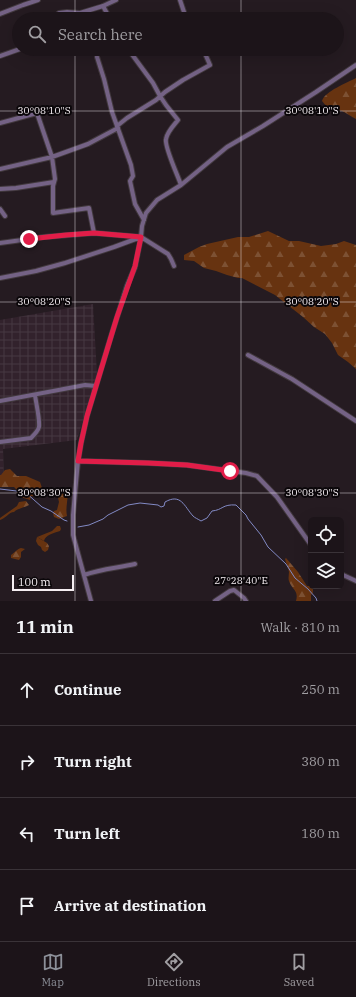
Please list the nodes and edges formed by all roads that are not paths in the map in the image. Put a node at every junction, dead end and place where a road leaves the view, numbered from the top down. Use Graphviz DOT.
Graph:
graph roads {
  1 [pos="38,0"];
  2 [pos="116,0"];
  3 [pos="180,0"];
  4 [pos="103,6"];
  5 [pos="62,12"];
  6 [pos="80,12"];
  7 [pos="80,12"];
  8 [pos="106,12"];
  9 [pos="184,12"];
  10 [pos="0,14"];
  11 [pos="12,52"];
  12 [pos="0,56"];
  13 [pos="132,56"];
  14 [pos="206,56"];
  15 [pos="97,57"];
  16 [pos="356,64"];
  17 [pos="160,96"];
  18 [pos="0,123"];
  19 [pos="118,127"];
  20 [pos="52,157"];
  21 [pos="0,169"];
  22 [pos="54,182"];
  23 [pos="181,185"];
  24 [pos="0,189"];
  25 [pos="0,209"];
  26 [pos="5,216"];
  27 [pos="144,220"];
  28 [pos="94,233"];
  29 [pos="141,237"];
  30 [pos="0,244"];
  31 [pos="174,266"];
  32 [pos="0,278"];
  33 [pos="248,356"];
  34 [pos="96,386"];
  35 [pos="35,395"];
  36 [pos="0,401"];
  37 [pos="356,421"];
  38 [pos="0,442"];
  39 [pos="78,461"];
  40 [pos="308,541"];
  41 [pos="134,564"];
  42 [pos="84,575"];
  43 [pos="344,575"];
  44 [pos="356,581"];
  45 [pos="91,601"];
  46 [pos="215,601"];
  47 [pos="246,601"];
  1 -- 10 [label="street"];
  2 -- 4 [label="street"];
  3 -- 9 [label="street"];
  4 -- 7 [label="street"];
  4 -- 8 [label="street"];
  5 -- 6 [label="street"];
  11 -- 12 [label="street"];
  13 -- 17 [label="street"];
  14 -- 17 [label="street"];
  15 -- 19 [label="street"];
  16 -- 23 [label="street"];
  17 -- 19 [label="street"];
  17 -- 23 [label="street"];
  18 -- 20 [label="street"];
  19 -- 20 [label="street"];
  19 -- 27 [label="street"];
  20 -- 21 [label="street"];
  20 -- 22 [label="street"];
  22 -- 24 [label="street"];
  22 -- 28 [label="street"];
  23 -- 27 [label="street"];
  25 -- 26 [label="street"];
  27 -- 29 [label="street"];
  28 -- 29 [label="street"];
  28 -- 30 [label="street"];
  29 -- 31 [label="street"];
  29 -- 32 [label="street"];
  29 -- 34 [label="street"];
  33 -- 37 [label="street"];
  34 -- 35 [label="street"];
  34 -- 39 [label="street"];
  35 -- 36 [label="street"];
  35 -- 38 [label="street"];
  39 -- 40 [label="street"];
  39 -- 42 [label="street"];
  41 -- 42 [label="street"];
  42 -- 45 [label="street"];
  43 -- 44 [label="street"];
  46 -- 47 [label="street"];
}
